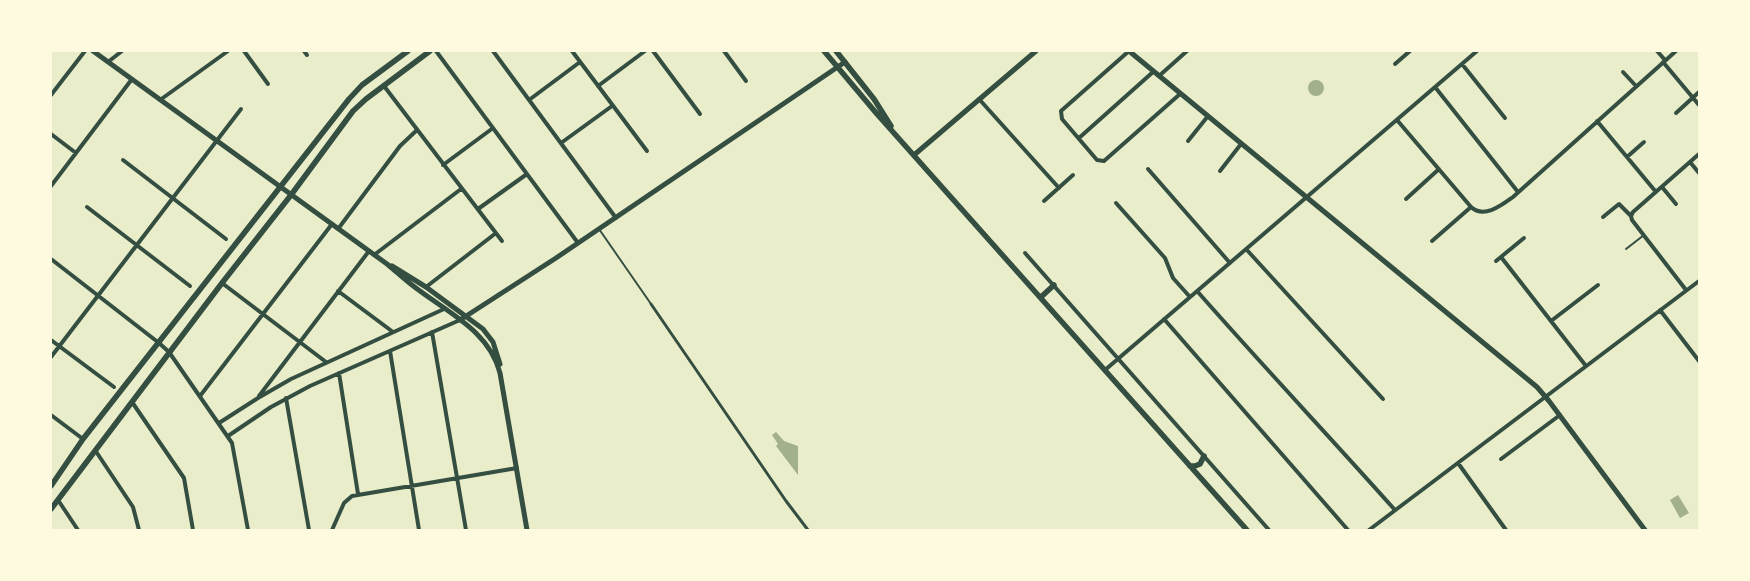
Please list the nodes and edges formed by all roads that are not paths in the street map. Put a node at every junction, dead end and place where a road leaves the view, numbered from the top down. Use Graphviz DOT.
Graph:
graph roads {
  1 [pos="85,51"];
  2 [pos="93,51"];
  3 [pos="122,51"];
  4 [pos="228,51"];
  5 [pos="244,51"];
  6 [pos="408,51"];
  7 [pos="430,51"];
  8 [pos="436,51"];
  9 [pos="492,51"];
  10 [pos="572,51"];
  11 [pos="645,51"];
  12 [pos="653,51"];
  13 [pos="724,51"];
  14 [pos="824,51"];
  15 [pos="836,51"];
  16 [pos="1036,51"];
  17 [pos="1129,51"];
  18 [pos="1187,51"];
  19 [pos="1410,51"];
  20 [pos="1657,51"];
  21 [pos="1676,51"];
  22 [pos="1474,52"];
  23 [pos="1182,53"];
  24 [pos="1664,61"];
  25 [pos="108,62"];
  26 [pos="580,62"];
  27 [pos="845,62"];
  28 [pos="1394,64"];
  29 [pos="1462,64"];
  30 [pos="838,68"];
  31 [pos="1154,72"];
  32 [pos="1623,72"];
  33 [pos="1159,76"];
  34 [pos="132,79"];
  35 [pos="746,81"];
  36 [pos="268,84"];
  37 [pos="384,86"];
  38 [pos="598,86"];
  39 [pos="1636,86"];
  40 [pos="1435,87"];
  41 [pos="1699,92"];
  42 [pos="1180,94"];
  43 [pos="51,95"];
  44 [pos="1693,98"];
  45 [pos="160,100"];
  46 [pos="529,100"];
  47 [pos="979,100"];
  48 [pos="1699,105"];
  49 [pos="612,106"];
  50 [pos="241,109"];
  51 [pos="1676,113"];
  52 [pos="700,114"];
  53 [pos="1208,116"];
  54 [pos="1506,118"];
  55 [pos="1397,120"];
  56 [pos="1597,121"];
  57 [pos="493,128"];
  58 [pos="417,130"];
  59 [pos="51,134"];
  60 [pos="896,135"];
  61 [pos="1079,138"];
  62 [pos="216,141"];
  63 [pos="1188,141"];
  64 [pos="1644,142"];
  65 [pos="561,143"];
  66 [pos="1241,144"];
  67 [pos="647,151"];
  68 [pos="76,153"];
  69 [pos="1699,154"];
  70 [pos="914,155"];
  71 [pos="1627,157"];
  72 [pos="123,160"];
  73 [pos="1690,162"];
  74 [pos="443,165"];
  75 [pos="1148,169"];
  76 [pos="1439,169"];
  77 [pos="1220,171"];
  78 [pos="1699,173"];
  79 [pos="527,174"];
  80 [pos="1073,175"];
  81 [pos="51,186"];
  82 [pos="280,187"];
  83 [pos="1662,187"];
  84 [pos="1059,188"];
  85 [pos="462,189"];
  86 [pos="1518,192"];
  87 [pos="1656,192"];
  88 [pos="291,195"];
  89 [pos="1306,197"];
  90 [pos="172,198"];
  91 [pos="1406,199"];
  92 [pos="1044,201"];
  93 [pos="1116,203"];
  94 [pos="1676,204"];
  95 [pos="87,207"];
  96 [pos="1471,207"];
  97 [pos="478,209"];
  98 [pos="1631,216"];
  99 [pos="1603,217"];
  100 [pos="616,218"];
  101 [pos="332,224"];
  102 [pos="338,229"];
  103 [pos="599,229"];
  104 [pos="496,234"];
  105 [pos="1644,235"];
  106 [pos="1524,238"];
  107 [pos="226,240"];
  108 [pos="502,241"];
  109 [pos="1432,241"];
  110 [pos="578,243"];
  111 [pos="136,245"];
  112 [pos="1246,249"];
  113 [pos="1626,249"];
  114 [pos="369,251"];
  115 [pos="1025,253"];
  116 [pos="374,255"];
  117 [pos="1501,257"];
  118 [pos="51,260"];
  119 [pos="1496,260"];
  120 [pos="1230,263"];
  121 [pos="387,264"];
  122 [pos="1699,281"];
  123 [pos="222,283"];
  124 [pos="1054,285"];
  125 [pos="1598,285"];
  126 [pos="190,286"];
  127 [pos="426,286"];
  128 [pos="1686,290"];
  129 [pos="338,291"];
  130 [pos="1197,291"];
  131 [pos="98,296"];
  132 [pos="1041,297"];
  133 [pos="1190,297"];
  134 [pos="650,304"];
  135 [pos="444,309"];
  136 [pos="1660,310"];
  137 [pos="263,314"];
  138 [pos="465,316"];
  139 [pos="1164,319"];
  140 [pos="460,320"];
  141 [pos="1551,321"];
  142 [pos="393,332"];
  143 [pos="432,332"];
  144 [pos="51,340"];
  145 [pos="159,342"];
  146 [pos="300,342"];
  147 [pos="59,346"];
  148 [pos="390,351"];
  149 [pos="169,352"];
  150 [pos="51,357"];
  151 [pos="1119,358"];
  152 [pos="1699,361"];
  153 [pos="326,362"];
  154 [pos="1586,366"];
  155 [pos="1105,370"];
  156 [pos="339,373"];
  157 [pos="500,373"];
  158 [pos="114,387"];
  159 [pos="200,396"];
  160 [pos="1546,397"];
  161 [pos="258,398"];
  162 [pos="286,398"];
  163 [pos="1383,399"];
  164 [pos="132,402"];
  165 [pos="51,414"];
  166 [pos="1560,415"];
  167 [pos="219,423"];
  168 [pos="228,436"];
  169 [pos="83,439"];
  170 [pos="95,450"];
  171 [pos="1204,456"];
  172 [pos="1501,460"];
  173 [pos="1458,463"];
  174 [pos="1190,466"];
  175 [pos="517,468"];
  176 [pos="457,479"];
  177 [pos="51,486"];
  178 [pos="412,486"];
  179 [pos="358,494"];
  180 [pos="58,500"];
  181 [pos="51,509"];
  182 [pos="1395,510"];
  183 [pos="78,530"];
  184 [pos="138,530"];
  185 [pos="193,530"];
  186 [pos="248,530"];
  187 [pos="308,530"];
  188 [pos="332,530"];
  189 [pos="419,530"];
  190 [pos="466,530"];
  191 [pos="527,530"];
  192 [pos="808,530"];
  193 [pos="1247,530"];
  194 [pos="1269,530"];
  195 [pos="1348,530"];
  196 [pos="1369,530"];
  197 [pos="1506,530"];
  198 [pos="1645,530"];
  1 -- 43 [label="street"];
  2 -- 25 [label="street"];
  3 -- 25 [label="street"];
  4 -- 45 [label="street"];
  5 -- 36 [label="street"];
  6 -- 82 [label="main road"];
  7 -- 37 [label="main road"];
  8 -- 57 [label="street"];
  9 -- 46 [label="street"];
  10 -- 26 [label="street"];
  11 -- 38 [label="street"];
  12 -- 52 [label="street"];
  13 -- 35 [label="street"];
  14 -- 30 [label="main road"];
  15 -- 27 [label="main road"];
  16 -- 47 [label="street"];
  17 -- 31 [label="street"];
  17 -- 61 [label="street"];
  18 -- 23 [label="street"];
  19 -- 28 [label="street"];
  20 -- 24 [label="street"];
  21 -- 24 [label="street"];
  22 -- 29 [label="street"];
  23 -- 33 [label="street"];
  24 -- 39 [label="street"];
  24 -- 44 [label="street"];
  25 -- 34 [label="street"];
  26 -- 38 [label="street"];
  26 -- 46 [label="street"];
  27 -- 30 [label="street"];
  27 -- 60 [label="main road"];
  29 -- 40 [label="street"];
  29 -- 54 [label="street"];
  30 -- 60 [label="main road"];
  30 -- 100 [label="street"];
  31 -- 33 [label="street"];
  31 -- 61 [label="street"];
  32 -- 39 [label="street"];
  33 -- 42 [label="street"];
  34 -- 45 [label="street"];
  34 -- 68 [label="street"];
  37 -- 58 [label="street"];
  37 -- 88 [label="main road"];
  38 -- 49 [label="street"];
  39 -- 56 [label="street"];
  40 -- 55 [label="street"];
  40 -- 86 [label="street"];
  41 -- 44 [label="street"];
  42 -- 53 [label="street"];
  42 -- 61 [label="street"];
  44 -- 48 [label="street"];
  44 -- 51 [label="street"];
  45 -- 62 [label="street"];
  46 -- 65 [label="street"];
  47 -- 70 [label="street"];
  47 -- 84 [label="street"];
  49 -- 65 [label="street"];
  49 -- 67 [label="street"];
  50 -- 62 [label="street"];
  53 -- 63 [label="street"];
  53 -- 66 [label="street"];
  55 -- 76 [label="street"];
  55 -- 89 [label="street"];
  56 -- 71 [label="street"];
  56 -- 86 [label="street"];
  57 -- 74 [label="street"];
  57 -- 79 [label="street"];
  58 -- 74 [label="street"];
  58 -- 102 [label="street"];
  59 -- 68 [label="street"];
  60 -- 70 [label="main road"];
  62 -- 82 [label="street"];
  62 -- 90 [label="street"];
  64 -- 71 [label="street"];
  65 -- 100 [label="street"];
  66 -- 77 [label="street"];
  66 -- 89 [label="street"];
  68 -- 81 [label="street"];
  69 -- 73 [label="street"];
  70 -- 132 [label="main road"];
  71 -- 87 [label="street"];
  72 -- 90 [label="street"];
  73 -- 78 [label="street"];
  73 -- 83 [label="street"];
  74 -- 85 [label="street"];
  75 -- 120 [label="street"];
  76 -- 91 [label="street"];
  76 -- 96 [label="street"];
  79 -- 97 [label="street"];
  79 -- 110 [label="street"];
  80 -- 84 [label="street"];
  82 -- 88 [label="street"];
  82 -- 145 [label="main road"];
  83 -- 87 [label="street"];
  83 -- 94 [label="street"];
  84 -- 92 [label="street"];
  85 -- 97 [label="street"];
  85 -- 116 [label="street"];
  86 -- 96 [label="street"];
  87 -- 98 [label="street"];
  88 -- 101 [label="street"];
  88 -- 123 [label="main road"];
  89 -- 112 [label="street"];
  89 -- 160 [label="street"];
  90 -- 107 [label="street"];
  90 -- 111 [label="street"];
  93 -- 133 [label="street"];
  95 -- 111 [label="street"];
  96 -- 109 [label="street"];
  97 -- 104 [label="street"];
  98 -- 99 [label="street"];
  98 -- 105 [label="street"];
  100 -- 103 [label="street"];
  101 -- 102 [label="street"];
  101 -- 137 [label="street"];
  102 -- 114 [label="street"];
  103 -- 110 [label="street"];
  103 -- 134 [label="lane"];
  104 -- 108 [label="street"];
  104 -- 127 [label="street"];
  105 -- 113 [label="lane"];
  105 -- 128 [label="street"];
  106 -- 117 [label="street"];
  110 -- 138 [label="street"];
  111 -- 126 [label="street"];
  111 -- 131 [label="street"];
  112 -- 120 [label="street"];
  112 -- 163 [label="street"];
  114 -- 116 [label="street"];
  114 -- 129 [label="street"];
  115 -- 124 [label="street"];
  116 -- 121 [label="street"];
  117 -- 119 [label="street"];
  117 -- 141 [label="street"];
  118 -- 131 [label="street"];
  120 -- 130 [label="street"];
  121 -- 127 [label="street"];
  121 -- 135 [label="street"];
  122 -- 128 [label="street"];
  123 -- 137 [label="street"];
  123 -- 149 [label="main road"];
  124 -- 132 [label="main road"];
  124 -- 151 [label="street"];
  125 -- 141 [label="street"];
  127 -- 138 [label="street"];
  128 -- 136 [label="street"];
  129 -- 142 [label="street"];
  129 -- 146 [label="street"];
  130 -- 133 [label="street"];
  130 -- 182 [label="street"];
  131 -- 145 [label="street"];
  131 -- 147 [label="street"];
  132 -- 155 [label="main road"];
  133 -- 139 [label="street"];
  134 -- 192 [label="street"];
  135 -- 140 [label="street"];
  135 -- 142 [label="street"];
  136 -- 152 [label="street"];
  136 -- 154 [label="street"];
  137 -- 146 [label="street"];
  137 -- 159 [label="street"];
  138 -- 140 [label="street"];
  138 -- 157 [label="street"];
  139 -- 151 [label="street"];
  139 -- 195 [label="street"];
  140 -- 143 [label="street"];
  140 -- 157 [label="street"];
  141 -- 154 [label="street"];
  142 -- 153 [label="street"];
  143 -- 148 [label="street"];
  143 -- 176 [label="street"];
  144 -- 147 [label="street"];
  145 -- 149 [label="street"];
  145 -- 169 [label="main road"];
  146 -- 153 [label="street"];
  146 -- 161 [label="street"];
  147 -- 150 [label="street"];
  147 -- 158 [label="street"];
  148 -- 156 [label="street"];
  148 -- 178 [label="street"];
  149 -- 159 [label="street"];
  149 -- 164 [label="main road"];
  151 -- 155 [label="street"];
  151 -- 171 [label="street"];
  153 -- 161 [label="street"];
  154 -- 160 [label="street"];
  155 -- 174 [label="main road"];
  156 -- 162 [label="street"];
  156 -- 179 [label="street"];
  157 -- 175 [label="street"];
  159 -- 167 [label="street"];
  160 -- 166 [label="street"];
  160 -- 173 [label="street"];
  161 -- 167 [label="street"];
  162 -- 168 [label="street"];
  162 -- 187 [label="street"];
  164 -- 170 [label="main road"];
  164 -- 185 [label="street"];
  165 -- 169 [label="street"];
  166 -- 172 [label="street"];
  166 -- 198 [label="street"];
  167 -- 168 [label="street"];
  168 -- 186 [label="street"];
  169 -- 177 [label="main road"];
  170 -- 180 [label="main road"];
  170 -- 184 [label="street"];
  171 -- 174 [label="main road"];
  171 -- 194 [label="street"];
  173 -- 182 [label="street"];
  173 -- 197 [label="street"];
  174 -- 193 [label="main road"];
  175 -- 176 [label="street"];
  175 -- 191 [label="street"];
  176 -- 178 [label="street"];
  176 -- 190 [label="street"];
  178 -- 179 [label="street"];
  178 -- 189 [label="street"];
  179 -- 188 [label="street"];
  180 -- 181 [label="main road"];
  180 -- 183 [label="street"];
  182 -- 196 [label="street"];
}
